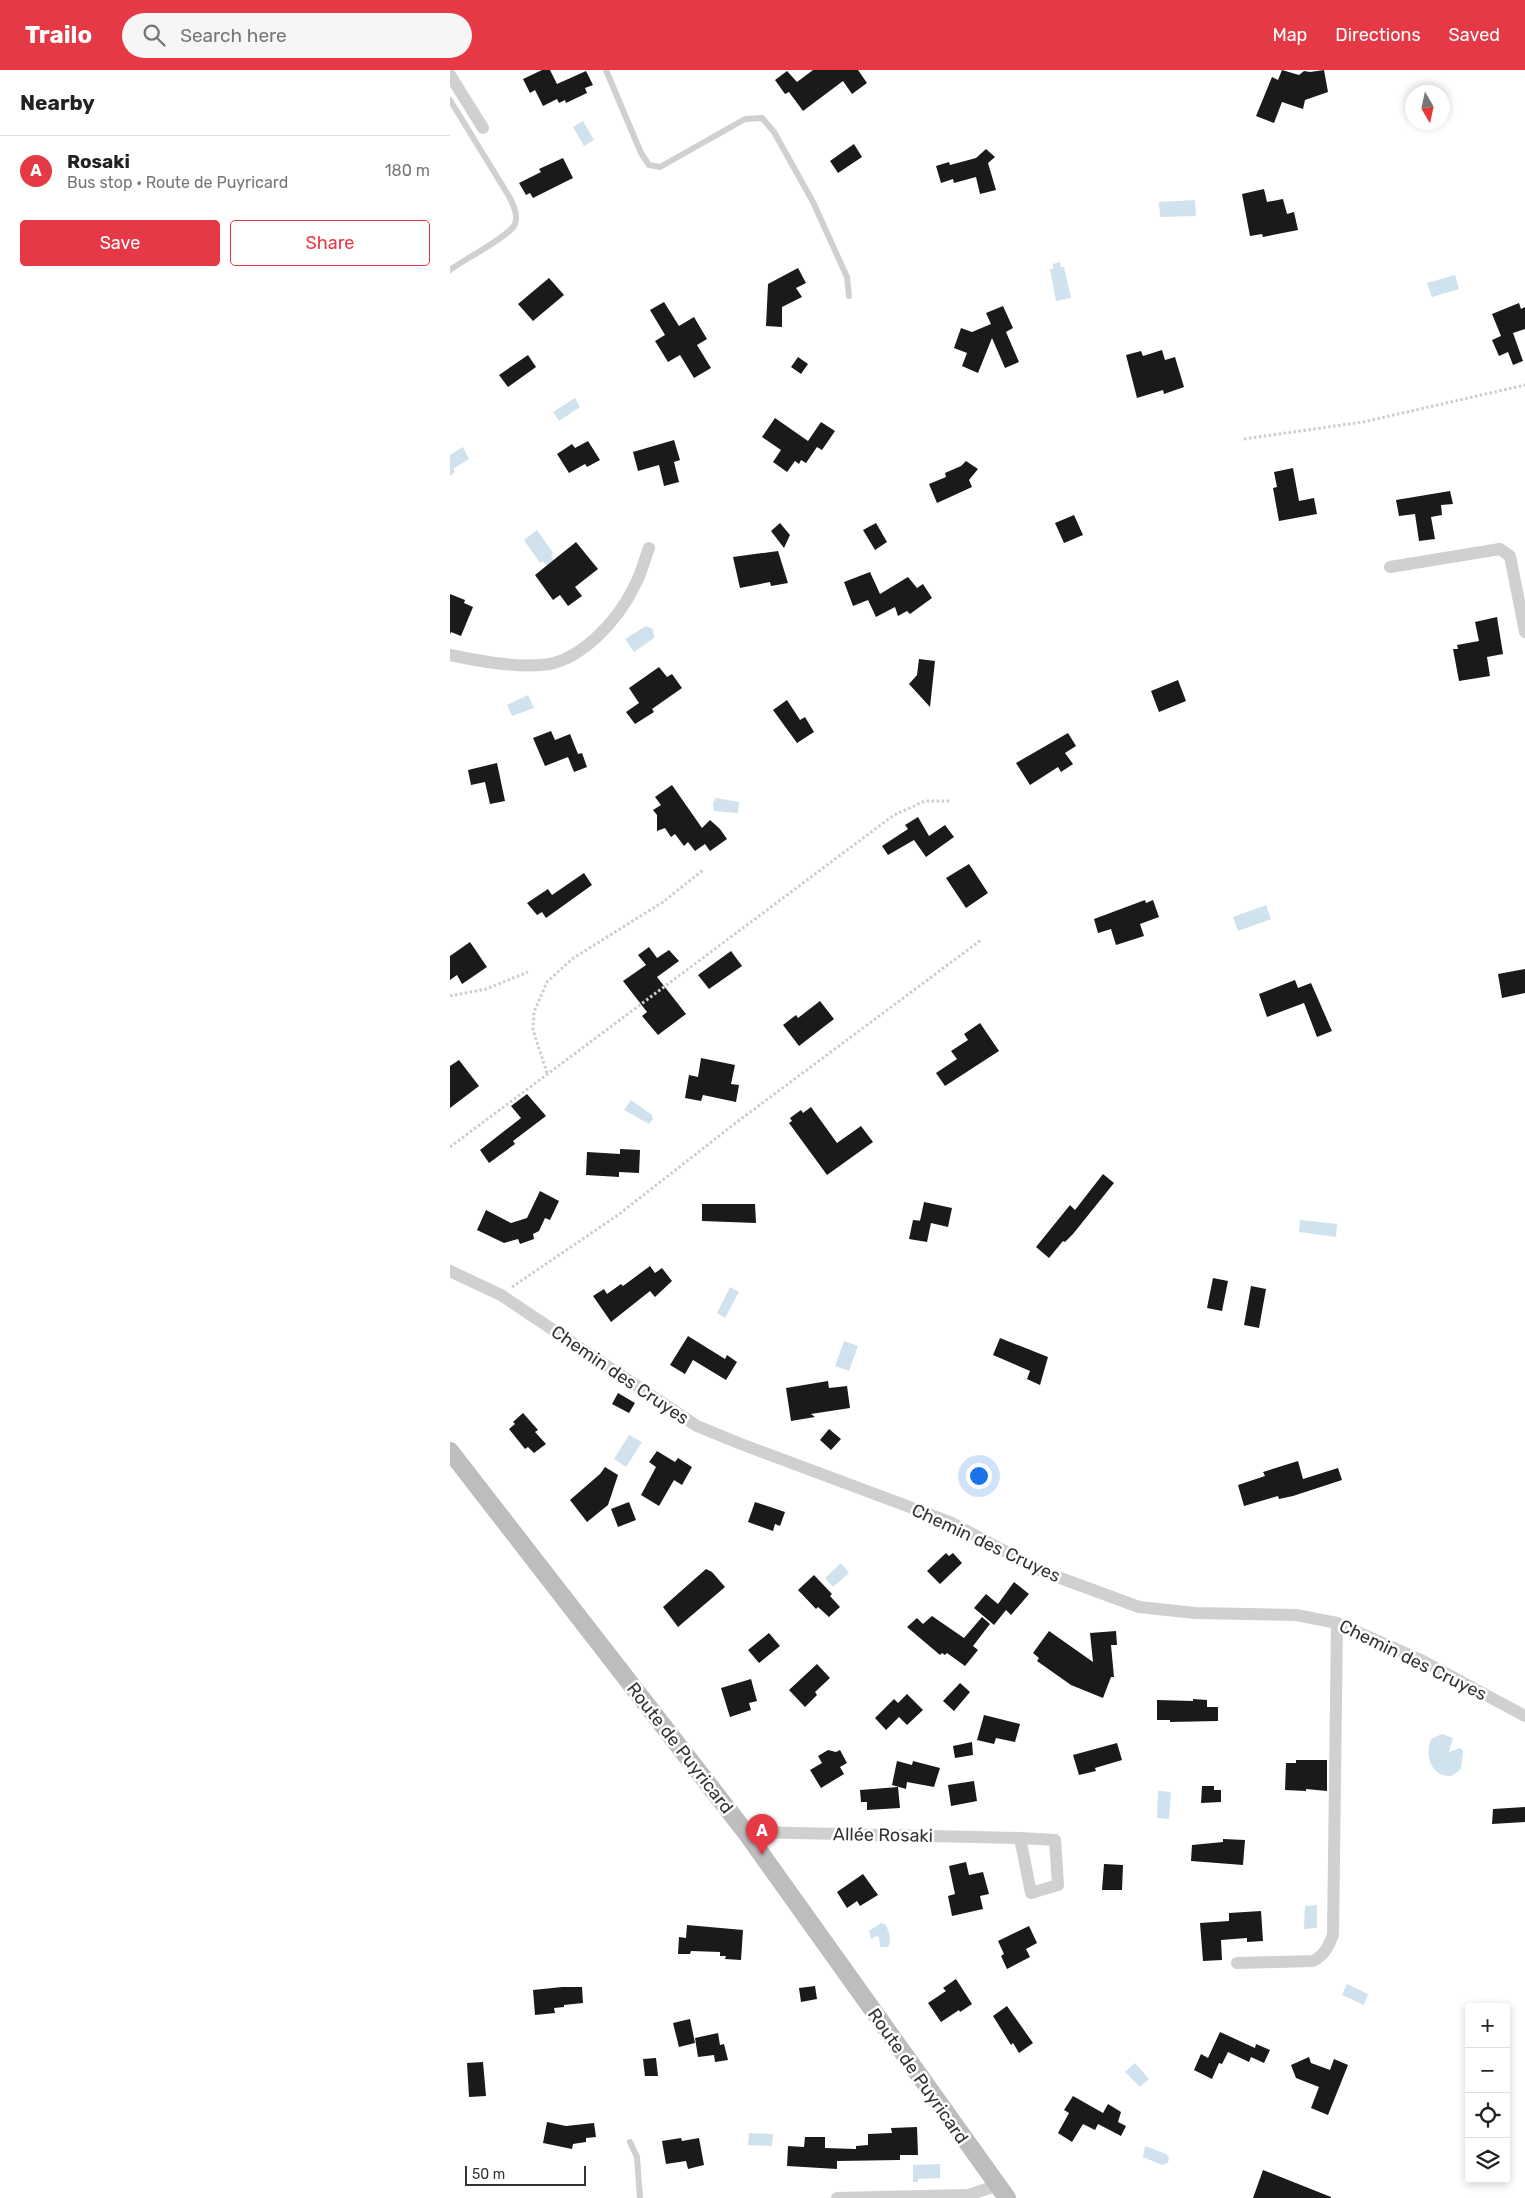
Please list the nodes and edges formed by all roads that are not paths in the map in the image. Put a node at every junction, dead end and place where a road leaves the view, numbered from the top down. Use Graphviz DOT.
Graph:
graph roads {
  1 [pos="606,70"];
  2 [pos="450,75"];
  3 [pos="450,100"];
  4 [pos="483,128"];
  5 [pos="450,270"];
  6 [pos="849,296"];
  7 [pos="648,548"];
  8 [pos="1390,567"];
  9 [pos="1525,632"];
  10 [pos="450,655"];
  11 [pos="450,1271"];
  12 [pos="450,1451"];
  13 [pos="1337,1622"];
  14 [pos="1525,1716"];
  15 [pos="746,1834"];
  16 [pos="1020,1838"];
  17 [pos="1237,1964"];
  18 [pos="630,2142"];
  19 [pos="1002,2192"];
  20 [pos="640,2198"];
  21 [pos="837,2198"];
  1 -- 6 [label="lane"];
  2 -- 4 [label="street"];
  3 -- 5 [label="lane"];
  7 -- 10 [label="street"];
  8 -- 9 [label="street"];
  11 -- 13 [label="street, Chemin des Cruyes"];
  12 -- 15 [label="main road, Route de Puyricard"];
  13 -- 14 [label="street, Chemin des Cruyes"];
  13 -- 17 [label="street"];
  15 -- 16 [label="street, Allée Rosaki"];
  15 -- 19 [label="main road, Route de Puyricard"];
  16 -- 16 [label="street, Allée Rosaki"];
  18 -- 20 [label="lane"];
  19 -- 21 [label="street"];
}
